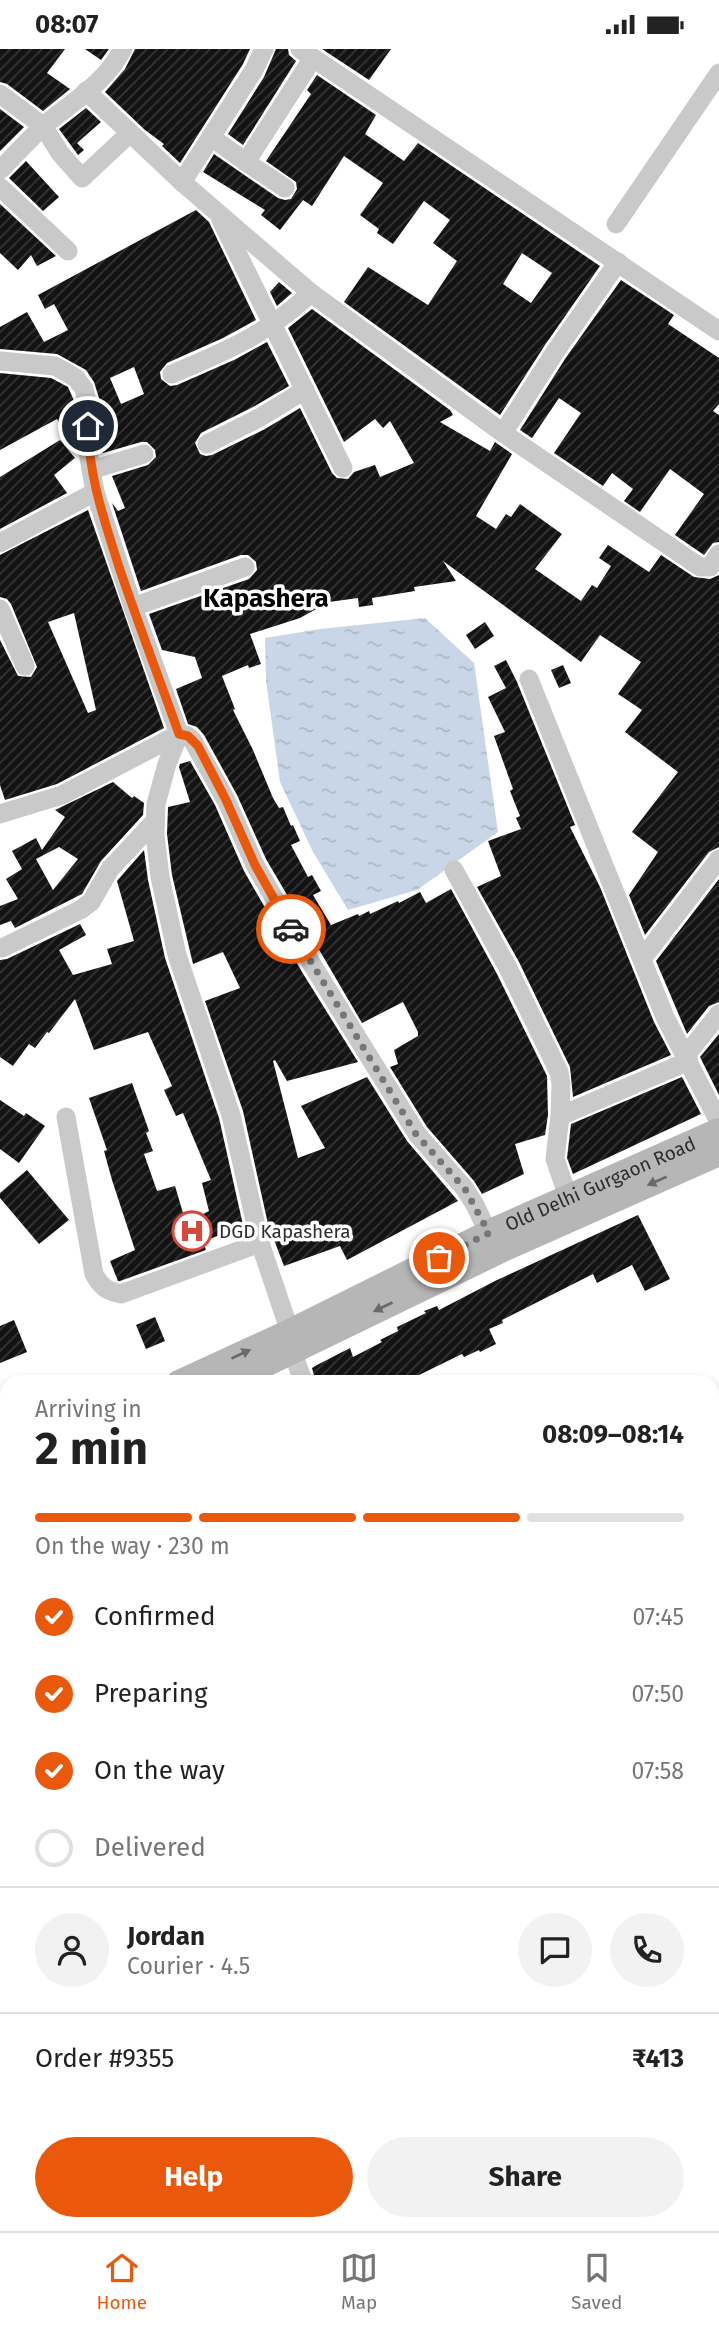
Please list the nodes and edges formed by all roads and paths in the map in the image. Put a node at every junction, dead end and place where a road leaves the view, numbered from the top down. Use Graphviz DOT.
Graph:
graph roads {
  1 [pos="123,49"];
  2 [pos="264,49"];
  3 [pos="306,53"];
  4 [pos="719,73"];
  5 [pos="86,91"];
  6 [pos="0,94"];
  7 [pos="43,127"];
  8 [pos="130,133"];
  9 [pos="211,137"];
  10 [pos="246,162"];
  11 [pos="0,170"];
  12 [pos="182,182"];
  13 [pos="0,187"];
  14 [pos="285,188"];
  15 [pos="216,210"];
  16 [pos="616,224"];
  17 [pos="68,251"];
  18 [pos="618,262"];
  19 [pos="311,293"];
  20 [pos="273,325"];
  21 [pos="719,331"];
  22 [pos="0,361"];
  23 [pos="172,374"];
  24 [pos="305,390"];
  25 [pos="503,433"];
  26 [pos="206,444"];
  27 [pos="144,454"];
  28 [pos="343,468"];
  29 [pos="91,470"];
  30 [pos="95,492"];
  31 [pos="0,543"];
  32 [pos="719,554"];
  33 [pos="245,567"];
  34 [pos="133,607"];
  35 [pos="0,609"];
  36 [pos="25,666"];
  37 [pos="529,679"];
  38 [pos="179,734"];
  39 [pos="0,814"];
  40 [pos="155,821"];
  41 [pos="719,859"];
  42 [pos="454,870"];
  43 [pos="2,948"];
  44 [pos="642,959"];
  45 [pos="719,1014"];
  46 [pos="687,1058"];
  47 [pos="560,1116"];
  48 [pos="66,1117"];
  49 [pos="719,1122"];
  50 [pos="719,1131"];
  51 [pos="719,1153"];
  52 [pos="568,1197"];
  53 [pos="260,1243"];
  54 [pos="493,1243"];
  55 [pos="291,1341"];
  56 [pos="200,1375"];
  57 [pos="238,1375"];
  58 [pos="301,1375"];
  1 -- 5 [label="street"];
  2 -- 9 [label="street"];
  3 -- 10 [label="street"];
  3 -- 18 [label="street"];
  4 -- 16 [label="street"];
  5 -- 7 [label="street"];
  5 -- 8 [label="street"];
  6 -- 7 [label="street"];
  7 -- 8 [label="street"];
  7 -- 11 [label="street"];
  8 -- 12 [label="street"];
  9 -- 10 [label="street"];
  9 -- 12 [label="street"];
  10 -- 14 [label="street"];
  12 -- 15 [label="street"];
  13 -- 17 [label="street"];
  15 -- 19 [label="street"];
  15 -- 20 [label="street"];
  18 -- 21 [label="street"];
  18 -- 25 [label="street"];
  19 -- 20 [label="street"];
  19 -- 25 [label="street"];
  20 -- 23 [label="street"];
  20 -- 24 [label="street"];
  22 -- 29 [label="street"];
  24 -- 26 [label="street"];
  24 -- 28 [label="street"];
  25 -- 32 [label="street"];
  27 -- 29 [label="street"];
  29 -- 30 [label="street"];
  30 -- 31 [label="street"];
  30 -- 34 [label="street"];
  33 -- 34 [label="street"];
  34 -- 38 [label="street"];
  35 -- 36 [label="street"];
  37 -- 44 [label="street"];
  38 -- 39 [label="street"];
  38 -- 40 [label="street"];
  38 -- 54 [label="street"];
  40 -- 43 [label="street"];
  40 -- 53 [label="street"];
  41 -- 44 [label="street"];
  42 -- 47 [label="street"];
  44 -- 46 [label="street"];
  45 -- 46 [label="street"];
  46 -- 47 [label="street"];
  46 -- 49 [label="street"];
  47 -- 52 [label="street"];
  48 -- 53 [label="street"];
  50 -- 52 [label="main road, Old Delhi Gurgaon Road"];
  51 -- 54 [label="main road, Old Delhi Gurgaon Road, one-way"];
  52 -- 54 [label="main road, Old Delhi Gurgaon Road"];
  53 -- 55 [label="street"];
  54 -- 55 [label="main road, Old Delhi Gurgaon Road"];
  56 -- 55 [label="main road, Old Delhi Gurgaon Road, one-way"];
  55 -- 57 [label="main road, Old Delhi Gurgaon Road"];
  55 -- 58 [label="street"];
}
